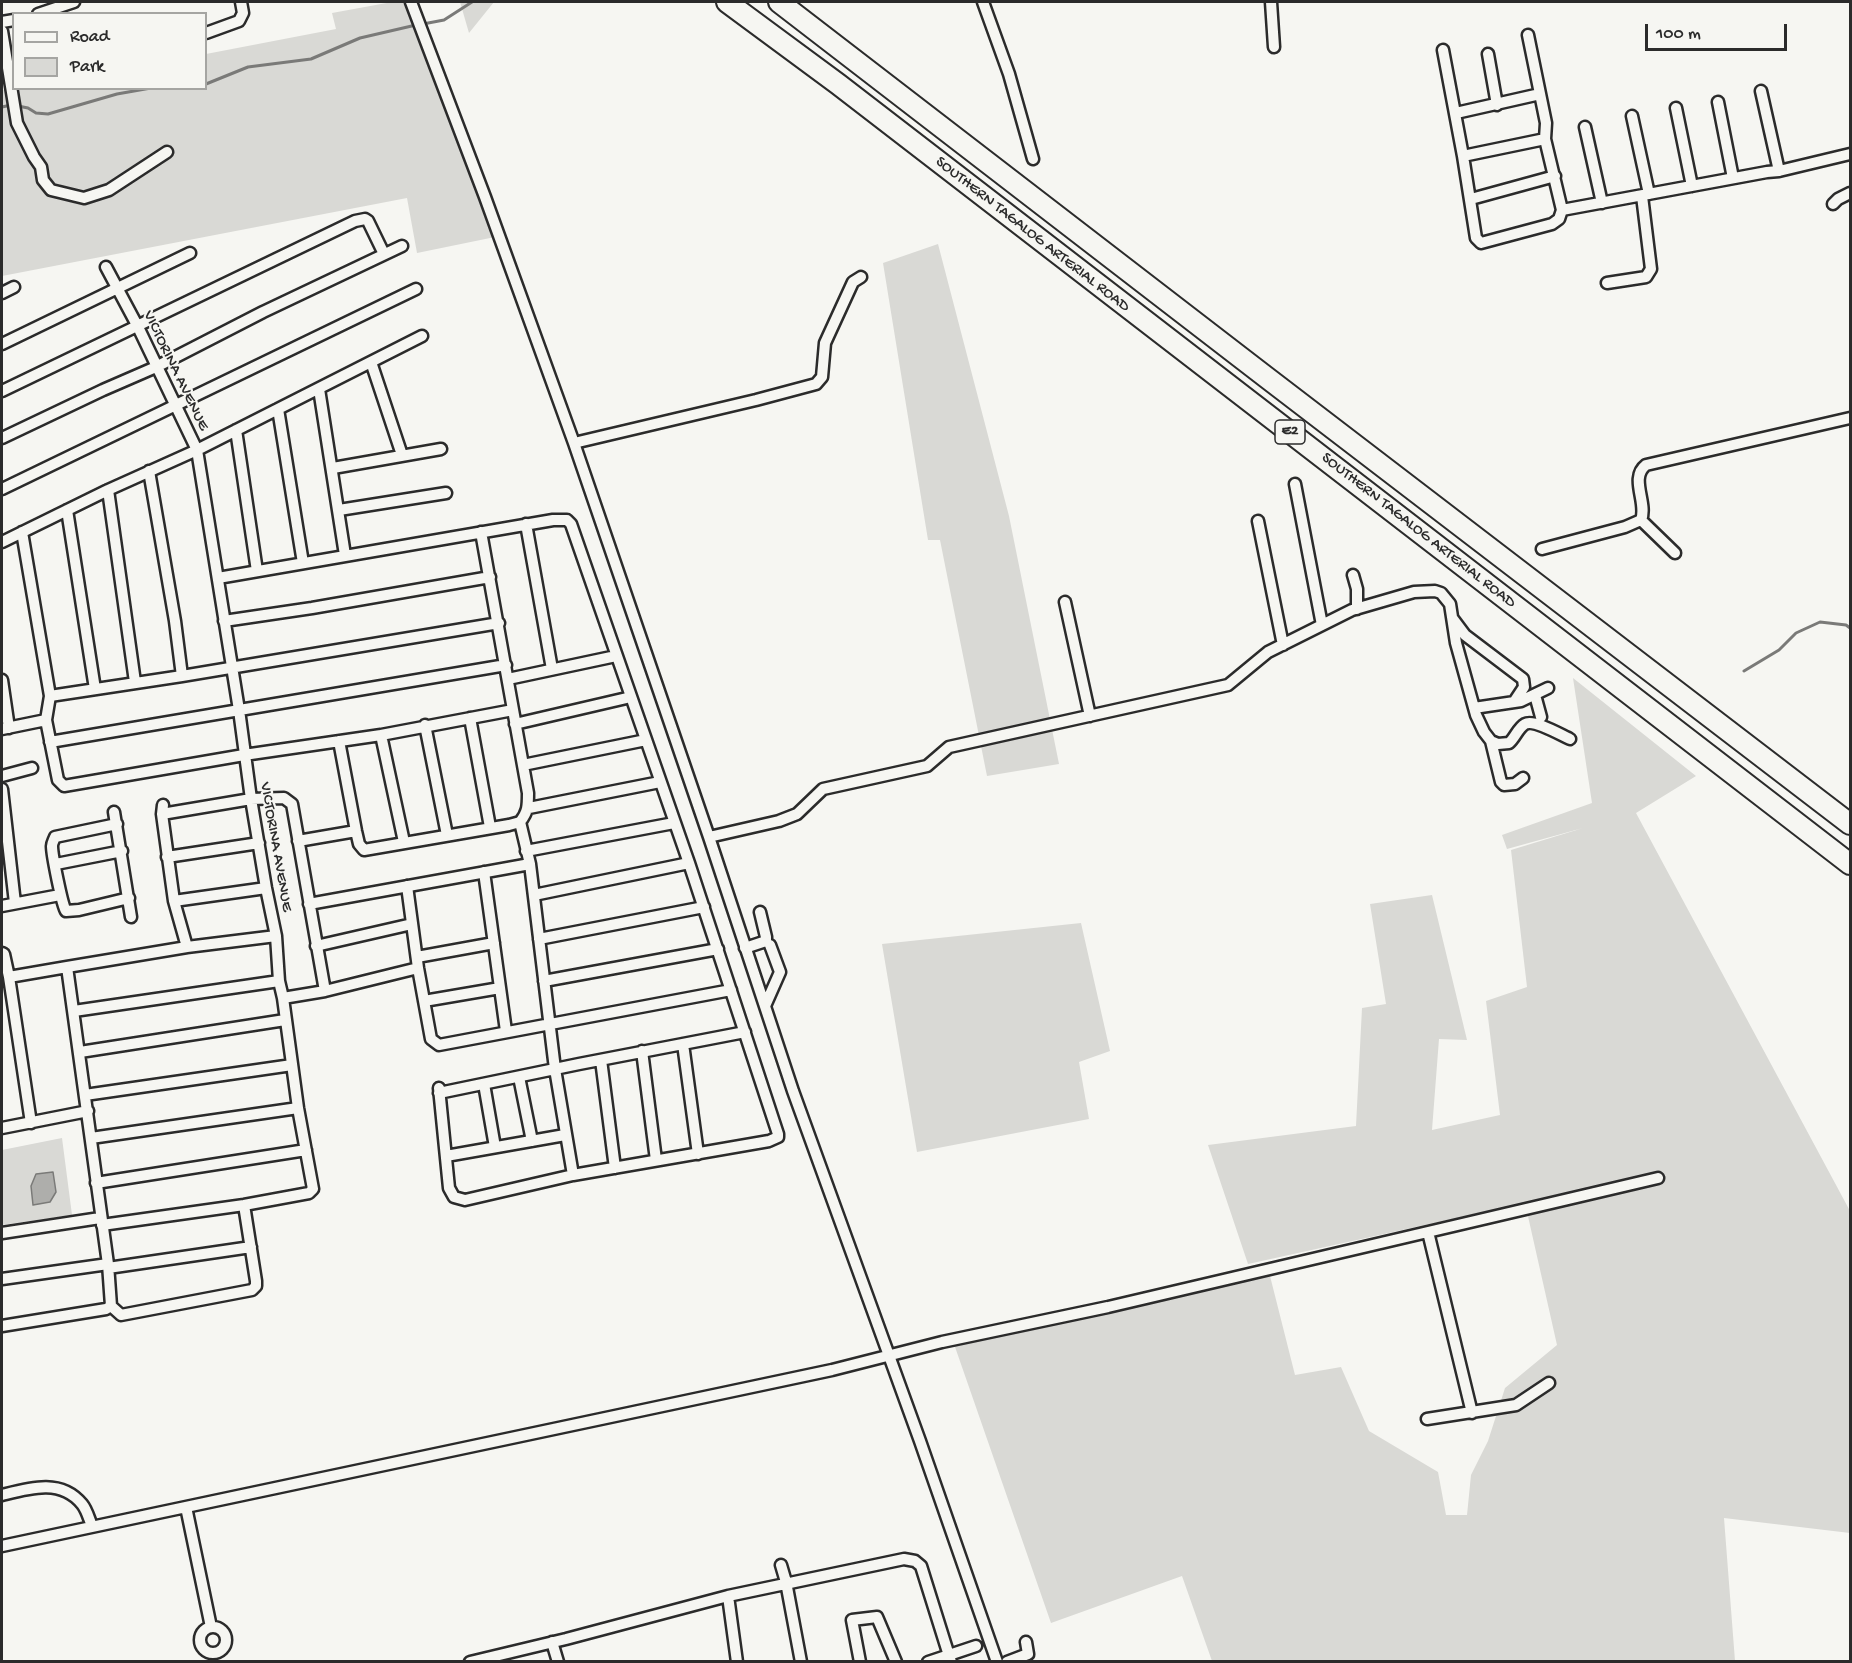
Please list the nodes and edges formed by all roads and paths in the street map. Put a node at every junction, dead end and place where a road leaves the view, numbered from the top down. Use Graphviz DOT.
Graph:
graph roads {
  1 [pos="74,2"];
  2 [pos="241,2"];
  3 [pos="411,2"];
  4 [pos="727,2"];
  5 [pos="779,2"];
  6 [pos="983,2"];
  7 [pos="1271,2"];
  8 [pos="44,12"];
  9 [pos="2,31"];
  10 [pos="207,33"];
  11 [pos="1528,35"];
  12 [pos="1274,47"];
  13 [pos="1443,50"];
  14 [pos="1488,54"];
  15 [pos="12,80"];
  16 [pos="1761,91"];
  17 [pos="1540,94"];
  18 [pos="1718,102"];
  19 [pos="1497,105"];
  20 [pos="1677,108"];
  21 [pos="1456,113"];
  22 [pos="1632,116"];
  23 [pos="1585,127"];
  24 [pos="1545,139"];
  25 [pos="1851,148"];
  26 [pos="167,152"];
  27 [pos="1851,154"];
  28 [pos="1463,156"];
  29 [pos="1033,159"];
  30 [pos="1775,169"];
  31 [pos="1554,176"];
  32 [pos="1733,178"];
  33 [pos="1692,186"];
  34 [pos="1851,193"];
  35 [pos="1645,195"];
  36 [pos="1471,199"];
  37 [pos="1602,203"];
  38 [pos="1833,204"];
  39 [pos="1562,210"];
  40 [pos="402,246"];
  41 [pos="190,253"];
  42 [pos="384,254"];
  43 [pos="105,267"];
  44 [pos="861,277"];
  45 [pos="1608,283"];
  46 [pos="14,287"];
  47 [pos="116,288"];
  48 [pos="416,289"];
  49 [pos="2,293"];
  50 [pos="138,327"];
  51 [pos="422,336"];
  52 [pos="2,344"];
  53 [pos="371,362"];
  54 [pos="156,367"];
  55 [pos="319,389"];
  56 [pos="2,391"];
  57 [pos="175,404"];
  58 [pos="278,409"];
  59 [pos="1851,418"];
  60 [pos="236,430"];
  61 [pos="2,438"];
  62 [pos="574,443"];
  63 [pos="441,449"];
  64 [pos="197,450"];
  65 [pos="402,455"];
  66 [pos="333,468"];
  67 [pos="149,471"];
  68 [pos="1295,484"];
  69 [pos="2,489"];
  70 [pos="108,490"];
  71 [pos="446,493"];
  72 [pos="67,510"];
  73 [pos="339,510"];
  74 [pos="1641,520"];
  75 [pos="1258,521"];
  76 [pos="526,524"];
  77 [pos="22,532"];
  78 [pos="481,532"];
  79 [pos="2,542"];
  80 [pos="1542,549"];
  81 [pos="1674,553"];
  82 [pos="345,555"];
  83 [pos="303,563"];
  84 [pos="257,571"];
  85 [pos="1353,575"];
  86 [pos="490,577"];
  87 [pos="218,578"];
  88 [pos="1065,602"];
  89 [pos="1357,609"];
  90 [pos="1452,617"];
  91 [pos="224,621"];
  92 [pos="499,622"];
  93 [pos="1322,625"];
  94 [pos="1282,645"];
  95 [pos="616,656"];
  96 [pos="506,665"];
  97 [pos="232,667"];
  98 [pos="552,669"];
  99 [pos="182,676"];
  100 [pos="508,679"];
  101 [pos="2,680"];
  102 [pos="135,682"];
  103 [pos="1548,688"];
  104 [pos="95,689"];
  105 [pos="1535,695"];
  106 [pos="50,696"];
  107 [pos="630,697"];
  108 [pos="1514,702"];
  109 [pos="1474,708"];
  110 [pos="239,710"];
  111 [pos="513,710"];
  112 [pos="1090,716"];
  113 [pos="470,717"];
  114 [pos="1541,717"];
  115 [pos="46,720"];
  116 [pos="515,724"];
  117 [pos="425,725"];
  118 [pos="5,728"];
  119 [pos="381,735"];
  120 [pos="1570,739"];
  121 [pos="646,740"];
  122 [pos="339,741"];
  123 [pos="1491,741"];
  124 [pos="50,742"];
  125 [pos="244,755"];
  126 [pos="523,765"];
  127 [pos="32,768"];
  128 [pos="2,776"];
  129 [pos="1523,778"];
  130 [pos="660,782"];
  131 [pos="2,789"];
  132 [pos="250,799"];
  133 [pos="529,808"];
  134 [pos="114,812"];
  135 [pos="520,822"];
  136 [pos="674,823"];
  137 [pos="117,824"];
  138 [pos="1851,824"];
  139 [pos="490,827"];
  140 [pos="356,831"];
  141 [pos="447,835"];
  142 [pos="709,837"];
  143 [pos="298,841"];
  144 [pos="404,842"];
  145 [pos="259,843"];
  146 [pos="122,851"];
  147 [pos="526,851"];
  148 [pos="167,857"];
  149 [pos="689,863"];
  150 [pos="56,864"];
  151 [pos="530,864"];
  152 [pos="1851,864"];
  153 [pos="484,872"];
  154 [pos="407,886"];
  155 [pos="266,888"];
  156 [pos="60,895"];
  157 [pos="534,895"];
  158 [pos="129,898"];
  159 [pos="174,901"];
  160 [pos="15,903"];
  161 [pos="309,904"];
  162 [pos="2,906"];
  163 [pos="704,907"];
  164 [pos="760,912"];
  165 [pos="131,917"];
  166 [pos="412,924"];
  167 [pos="276,936"];
  168 [pos="539,939"];
  169 [pos="494,943"];
  170 [pos="770,945"];
  171 [pos="187,946"];
  172 [pos="316,946"];
  173 [pos="746,948"];
  174 [pos="717,949"];
  175 [pos="2,953"];
  176 [pos="417,962"];
  177 [pos="67,967"];
  178 [pos="9,977"];
  179 [pos="279,981"];
  180 [pos="544,981"];
  181 [pos="500,988"];
  182 [pos="325,990"];
  183 [pos="731,990"];
  184 [pos="283,998"];
  185 [pos="424,1001"];
  186 [pos="765,1006"];
  187 [pos="74,1011"];
  188 [pos="285,1020"];
  189 [pos="550,1024"];
  190 [pos="506,1031"];
  191 [pos="745,1032"];
  192 [pos="683,1044"];
  193 [pos="642,1051"];
  194 [pos="80,1052"];
  195 [pos="601,1060"];
  196 [pos="292,1065"];
  197 [pos="555,1069"];
  198 [pos="519,1077"];
  199 [pos="484,1084"];
  200 [pos="85,1095"];
  201 [pos="298,1108"];
  202 [pos="88,1112"];
  203 [pos="31,1123"];
  204 [pos="2,1128"];
  205 [pos="565,1135"];
  206 [pos="91,1138"];
  207 [pos="532,1141"];
  208 [pos="495,1147"];
  209 [pos="306,1150"];
  210 [pos="698,1154"];
  211 [pos="446,1156"];
  212 [pos="656,1160"];
  213 [pos="615,1168"];
  214 [pos="573,1175"];
  215 [pos="1658,1178"];
  216 [pos="96,1183"];
  217 [pos="244,1205"];
  218 [pos="101,1222"];
  219 [pos="1428,1232"];
  220 [pos="2,1233"];
  221 [pos="251,1247"];
  222 [pos="108,1266"];
  223 [pos="2,1280"];
  224 [pos="111,1306"];
  225 [pos="2,1326"];
  226 [pos="890,1357"];
  227 [pos="1549,1383"];
  228 [pos="1472,1413"];
  229 [pos="1427,1419"];
  230 [pos="2,1495"];
  231 [pos="186,1507"];
  232 [pos="92,1526"];
  233 [pos="2,1546"];
  234 [pos="781,1565"];
  235 [pos="786,1582"];
  236 [pos="728,1596"];
  237 [pos="211,1627"];
  238 [pos="552,1642"];
  239 [pos="1026,1642"];
  240 [pos="976,1646"];
  241 [pos="950,1659"];
  242 [pos="470,1662"];
  243 [pos="558,1662"];
  244 [pos="737,1662"];
  245 [pos="801,1662"];
  246 [pos="860,1662"];
  247 [pos="896,1662"];
  248 [pos="928,1662"];
  249 [pos="997,1662"];
  250 [pos="1007,1662"];
  1 -- 8 [label="street"];
  2 -- 10 [label="street"];
  3 -- 62 [label="street"];
  4 -- 152 [label="highway, SOUTHERN TAGALOG ARTERIAL ROAD / E2"];
  5 -- 138 [label="highway, SOUTHERN TAGALOG ARTERIAL ROAD / E2"];
  6 -- 29 [label="street"];
  7 -- 12 [label="street"];
  9 -- 15 [label="street"];
  11 -- 17 [label="street"];
  13 -- 21 [label="street"];
  14 -- 19 [label="street"];
  15 -- 26 [label="street"];
  16 -- 30 [label="street"];
  17 -- 19 [label="street"];
  17 -- 24 [label="street"];
  18 -- 32 [label="street"];
  19 -- 21 [label="street"];
  20 -- 33 [label="street"];
  21 -- 28 [label="street"];
  22 -- 35 [label="street"];
  23 -- 37 [label="street"];
  24 -- 28 [label="street"];
  24 -- 31 [label="street"];
  25 -- 30 [label="street"];
  27 -- 30 [label="street"];
  28 -- 36 [label="street"];
  30 -- 32 [label="street"];
  31 -- 36 [label="street"];
  31 -- 39 [label="street"];
  32 -- 33 [label="street"];
  33 -- 35 [label="street"];
  34 -- 38 [label="street"];
  35 -- 37 [label="street"];
  35 -- 45 [label="street"];
  36 -- 39 [label="street"];
  37 -- 39 [label="street"];
  40 -- 42 [label="street"];
  41 -- 47 [label="street"];
  42 -- 50 [label="street"];
  42 -- 54 [label="street"];
  43 -- 47 [label="street, VICTORINA AVENUE"];
  44 -- 62 [label="street"];
  46 -- 49 [label="street"];
  47 -- 50 [label="street, VICTORINA AVENUE"];
  47 -- 52 [label="street"];
  48 -- 57 [label="street"];
  50 -- 54 [label="street, VICTORINA AVENUE"];
  50 -- 56 [label="street"];
  51 -- 53 [label="street"];
  53 -- 55 [label="street"];
  53 -- 65 [label="street"];
  54 -- 57 [label="street, VICTORINA AVENUE"];
  54 -- 61 [label="street"];
  55 -- 58 [label="street"];
  55 -- 66 [label="street"];
  57 -- 64 [label="street, VICTORINA AVENUE"];
  57 -- 69 [label="street"];
  58 -- 60 [label="street"];
  58 -- 83 [label="street"];
  59 -- 74 [label="street"];
  60 -- 64 [label="street"];
  60 -- 84 [label="street"];
  62 -- 142 [label="street"];
  63 -- 65 [label="street"];
  64 -- 67 [label="street"];
  64 -- 87 [label="street, VICTORINA AVENUE"];
  65 -- 66 [label="street"];
  66 -- 73 [label="street"];
  67 -- 70 [label="street"];
  67 -- 99 [label="street"];
  68 -- 93 [label="street"];
  70 -- 72 [label="street"];
  70 -- 102 [label="street"];
  71 -- 73 [label="street"];
  72 -- 77 [label="street"];
  72 -- 104 [label="street"];
  73 -- 82 [label="street"];
  74 -- 80 [label="street"];
  74 -- 81 [label="street"];
  75 -- 94 [label="street"];
  76 -- 78 [label="street"];
  76 -- 95 [label="street"];
  76 -- 98 [label="street"];
  77 -- 79 [label="street"];
  77 -- 106 [label="street"];
  78 -- 82 [label="street"];
  78 -- 86 [label="street"];
  82 -- 83 [label="street"];
  83 -- 84 [label="street"];
  84 -- 87 [label="street"];
  85 -- 89 [label="street"];
  86 -- 91 [label="street"];
  86 -- 92 [label="street"];
  87 -- 91 [label="street, VICTORINA AVENUE"];
  88 -- 112 [label="street"];
  89 -- 90 [label="street"];
  89 -- 93 [label="street"];
  90 -- 108 [label="street"];
  90 -- 109 [label="street"];
  91 -- 97 [label="street, VICTORINA AVENUE"];
  92 -- 96 [label="street"];
  92 -- 97 [label="street"];
  93 -- 94 [label="street"];
  94 -- 112 [label="street"];
  95 -- 98 [label="street"];
  95 -- 107 [label="street"];
  96 -- 100 [label="street"];
  96 -- 110 [label="street"];
  97 -- 99 [label="street"];
  97 -- 110 [label="street, VICTORINA AVENUE"];
  98 -- 100 [label="street"];
  99 -- 102 [label="street"];
  100 -- 111 [label="street"];
  101 -- 118 [label="street"];
  102 -- 104 [label="street"];
  103 -- 105 [label="street"];
  104 -- 106 [label="street"];
  105 -- 108 [label="street"];
  105 -- 114 [label="street"];
  106 -- 115 [label="street"];
  107 -- 116 [label="street"];
  107 -- 121 [label="street"];
  108 -- 109 [label="street"];
  109 -- 123 [label="street"];
  110 -- 124 [label="street"];
  110 -- 125 [label="street, VICTORINA AVENUE"];
  111 -- 113 [label="street"];
  111 -- 116 [label="street"];
  112 -- 142 [label="street"];
  113 -- 117 [label="street"];
  113 -- 139 [label="street"];
  115 -- 118 [label="street"];
  115 -- 124 [label="street"];
  116 -- 126 [label="street"];
  117 -- 119 [label="street"];
  117 -- 141 [label="street"];
  119 -- 122 [label="street"];
  119 -- 144 [label="street"];
  120 -- 123 [label="street"];
  121 -- 126 [label="street"];
  121 -- 130 [label="street"];
  122 -- 125 [label="street"];
  122 -- 140 [label="street"];
  123 -- 129 [label="street"];
  124 -- 125 [label="street"];
  125 -- 132 [label="street, VICTORINA AVENUE"];
  126 -- 133 [label="street"];
  127 -- 128 [label="street"];
  130 -- 133 [label="street"];
  130 -- 136 [label="street"];
  131 -- 160 [label="street"];
  132 -- 143 [label="street"];
  132 -- 145 [label="street, VICTORINA AVENUE"];
  132 -- 148 [label="street"];
  133 -- 135 [label="street"];
  134 -- 137 [label="street"];
  135 -- 139 [label="street"];
  135 -- 147 [label="street"];
  136 -- 147 [label="street"];
  136 -- 149 [label="street"];
  137 -- 146 [label="street"];
  137 -- 150 [label="street"];
  139 -- 141 [label="street"];
  140 -- 143 [label="street"];
  140 -- 144 [label="street"];
  141 -- 144 [label="street"];
  142 -- 173 [label="street"];
  143 -- 161 [label="street"];
  145 -- 148 [label="street"];
  145 -- 155 [label="street, VICTORINA AVENUE"];
  146 -- 150 [label="street"];
  146 -- 158 [label="street"];
  147 -- 151 [label="street"];
  148 -- 159 [label="street"];
  149 -- 157 [label="street"];
  149 -- 163 [label="street"];
  150 -- 156 [label="street"];
  151 -- 153 [label="street"];
  151 -- 157 [label="street"];
  153 -- 154 [label="street"];
  153 -- 169 [label="street"];
  154 -- 161 [label="street"];
  154 -- 166 [label="street"];
  155 -- 159 [label="street"];
  155 -- 167 [label="street, VICTORINA AVENUE"];
  156 -- 158 [label="street"];
  156 -- 160 [label="street"];
  157 -- 168 [label="street"];
  158 -- 165 [label="street"];
  159 -- 171 [label="street"];
  160 -- 162 [label="street"];
  161 -- 172 [label="street"];
  163 -- 168 [label="street"];
  163 -- 174 [label="street"];
  164 -- 173 [label="street"];
  166 -- 172 [label="street"];
  166 -- 176 [label="street"];
  167 -- 171 [label="street, VICTORINA AVENUE"];
  167 -- 179 [label="street"];
  168 -- 180 [label="street"];
  169 -- 176 [label="street"];
  169 -- 181 [label="street"];
  170 -- 186 [label="street"];
  171 -- 177 [label="street, VICTORINA AVENUE"];
  172 -- 182 [label="street"];
  173 -- 186 [label="street"];
  174 -- 180 [label="street"];
  174 -- 183 [label="street"];
  175 -- 178 [label="street"];
  176 -- 182 [label="street"];
  176 -- 185 [label="street"];
  177 -- 178 [label="street, VICTORINA AVENUE"];
  177 -- 187 [label="street"];
  178 -- 203 [label="street"];
  179 -- 184 [label="street"];
  179 -- 187 [label="street"];
  180 -- 189 [label="street"];
  181 -- 185 [label="street"];
  181 -- 190 [label="street"];
  182 -- 184 [label="street"];
  183 -- 189 [label="street"];
  183 -- 191 [label="street"];
  184 -- 188 [label="street"];
  185 -- 190 [label="street"];
  186 -- 226 [label="street"];
  187 -- 194 [label="street"];
  188 -- 194 [label="street"];
  188 -- 196 [label="street"];
  189 -- 190 [label="street"];
  189 -- 197 [label="street"];
  191 -- 192 [label="street"];
  191 -- 210 [label="street"];
  192 -- 193 [label="street"];
  192 -- 210 [label="street"];
  193 -- 195 [label="street"];
  193 -- 212 [label="street"];
  194 -- 200 [label="street"];
  195 -- 197 [label="street"];
  195 -- 213 [label="street"];
  196 -- 200 [label="street"];
  196 -- 201 [label="street"];
  197 -- 198 [label="street"];
  197 -- 205 [label="street"];
  198 -- 199 [label="street"];
  198 -- 207 [label="street"];
  199 -- 208 [label="street"];
  199 -- 211 [label="street"];
  200 -- 202 [label="street"];
  201 -- 206 [label="street"];
  201 -- 209 [label="street"];
  202 -- 203 [label="street"];
  202 -- 206 [label="street"];
  203 -- 204 [label="street"];
  205 -- 207 [label="street"];
  205 -- 214 [label="street"];
  206 -- 216 [label="street"];
  207 -- 208 [label="street"];
  208 -- 211 [label="street"];
  209 -- 216 [label="street"];
  209 -- 217 [label="street"];
  210 -- 212 [label="street"];
  211 -- 214 [label="street"];
  212 -- 213 [label="street"];
  213 -- 214 [label="street"];
  215 -- 219 [label="street"];
  216 -- 218 [label="street"];
  217 -- 218 [label="street"];
  217 -- 221 [label="street"];
  218 -- 220 [label="street"];
  218 -- 222 [label="street"];
  219 -- 226 [label="street"];
  219 -- 228 [label="street"];
  221 -- 222 [label="street"];
  221 -- 224 [label="street"];
  222 -- 223 [label="street"];
  222 -- 224 [label="street"];
  224 -- 225 [label="street"];
  226 -- 231 [label="street"];
  226 -- 249 [label="street"];
  227 -- 228 [label="street"];
  228 -- 229 [label="street"];
  230 -- 232 [label="street"];
  231 -- 232 [label="street"];
  231 -- 237 [label="street"];
  232 -- 233 [label="street"];
  234 -- 235 [label="street"];
  235 -- 236 [label="street"];
  235 -- 241 [label="street"];
  235 -- 245 [label="street"];
  236 -- 238 [label="street"];
  236 -- 244 [label="street"];
  238 -- 242 [label="street"];
  238 -- 243 [label="street"];
  239 -- 250 [label="street"];
  240 -- 241 [label="street"];
  241 -- 248 [label="street"];
  246 -- 247 [label="street"];
}
